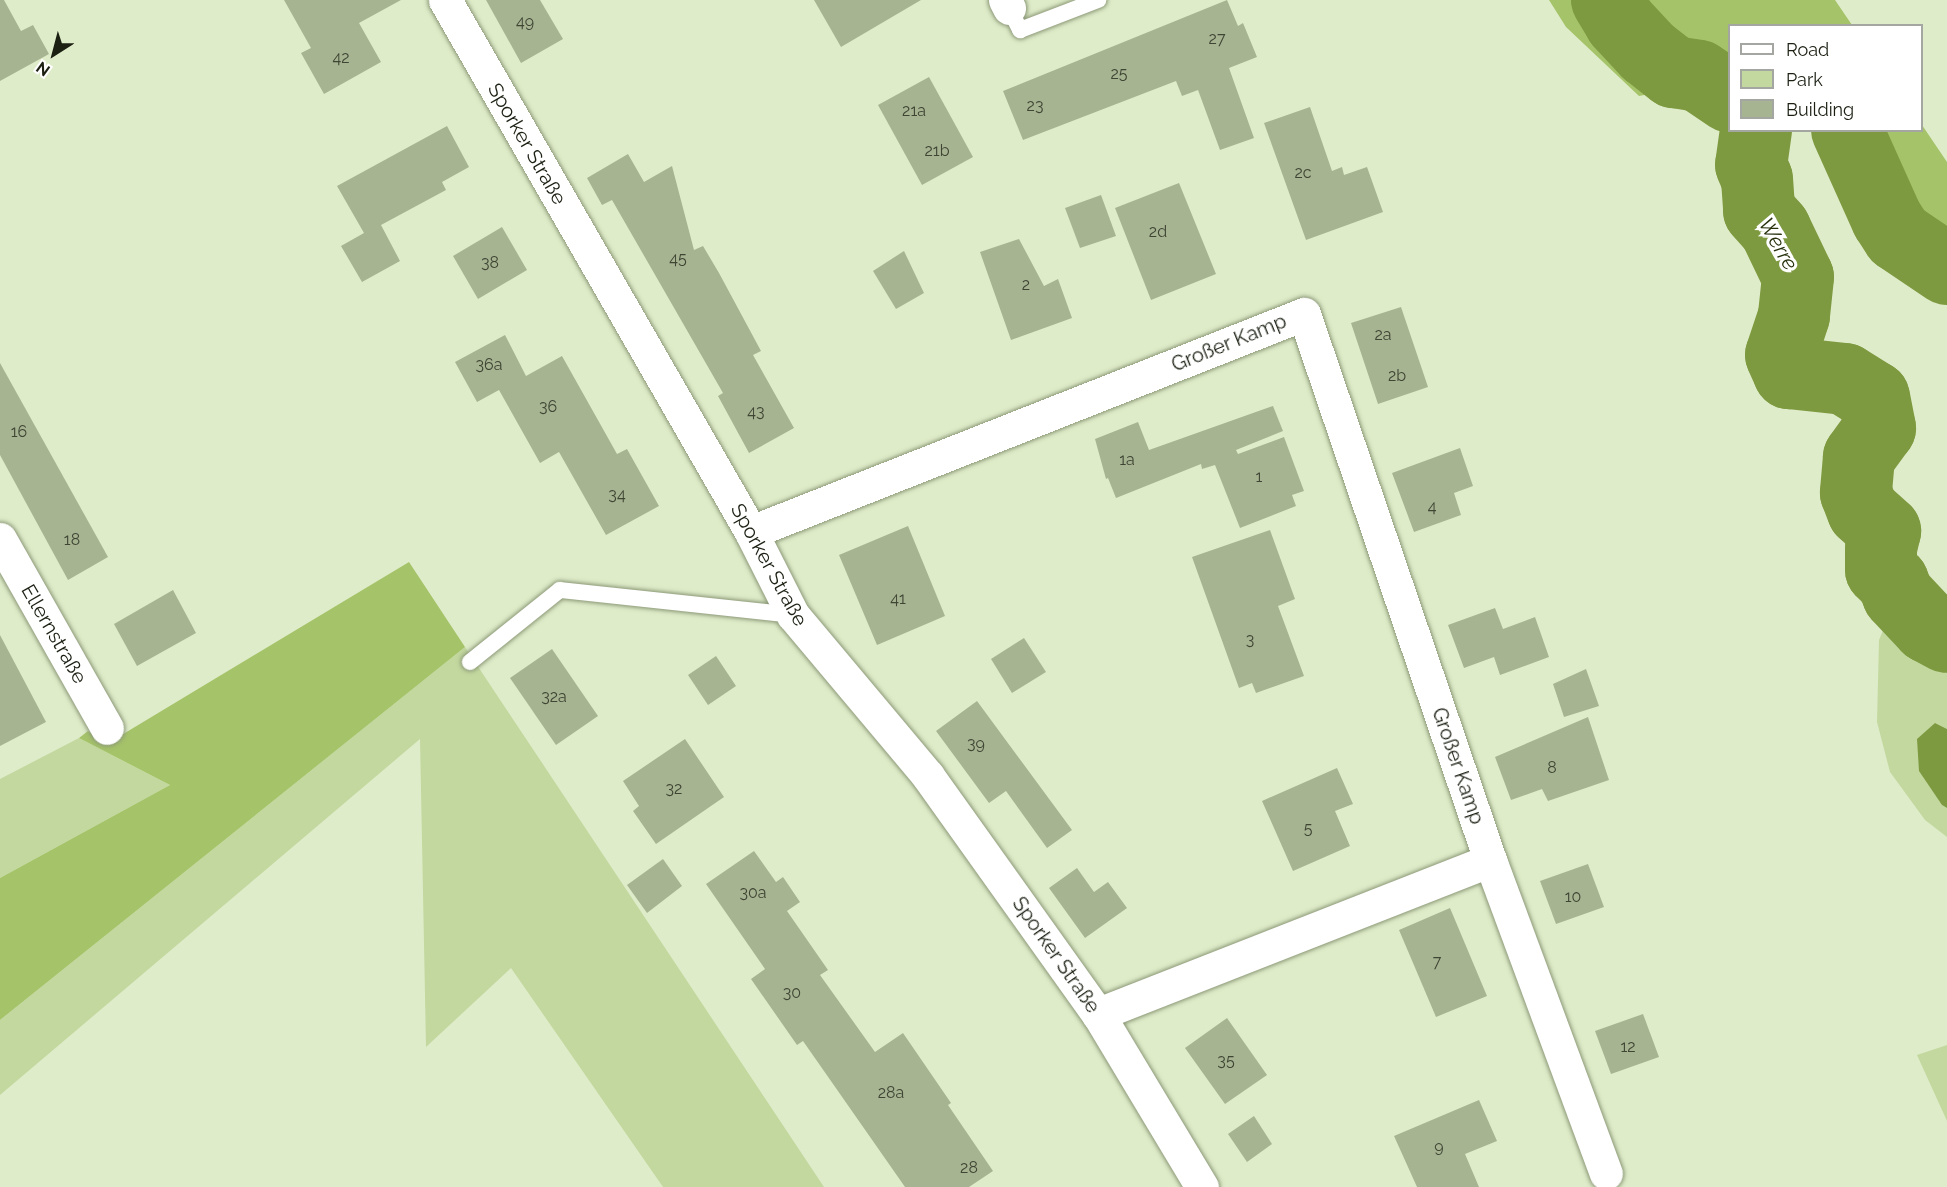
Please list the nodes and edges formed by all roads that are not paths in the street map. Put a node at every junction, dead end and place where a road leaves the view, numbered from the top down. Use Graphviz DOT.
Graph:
graph roads {
  1 [pos="444,0"];
  2 [pos="1098,0"];
  3 [pos="1007,4"];
  4 [pos="751,532"];
  5 [pos="0,539"];
  6 [pos="793,615"];
  7 [pos="470,662"];
  8 [pos="107,728"];
  9 [pos="1490,860"];
  10 [pos="1098,1014"];
  11 [pos="1606,1173"];
  12 [pos="1202,1187"];
  1 -- 4 [label="street, Sporker Straße"];
  2 -- 3 [label="lane"];
  4 -- 6 [label="street, Sporker Straße"];
  4 -- 9 [label="street, Großer Kamp"];
  5 -- 8 [label="street, Ellernstraße"];
  6 -- 7 [label="lane"];
  6 -- 10 [label="street, Sporker Straße"];
  9 -- 10 [label="street"];
  9 -- 11 [label="street, Großer Kamp"];
  10 -- 12 [label="street, Sporker Straße"];
}
